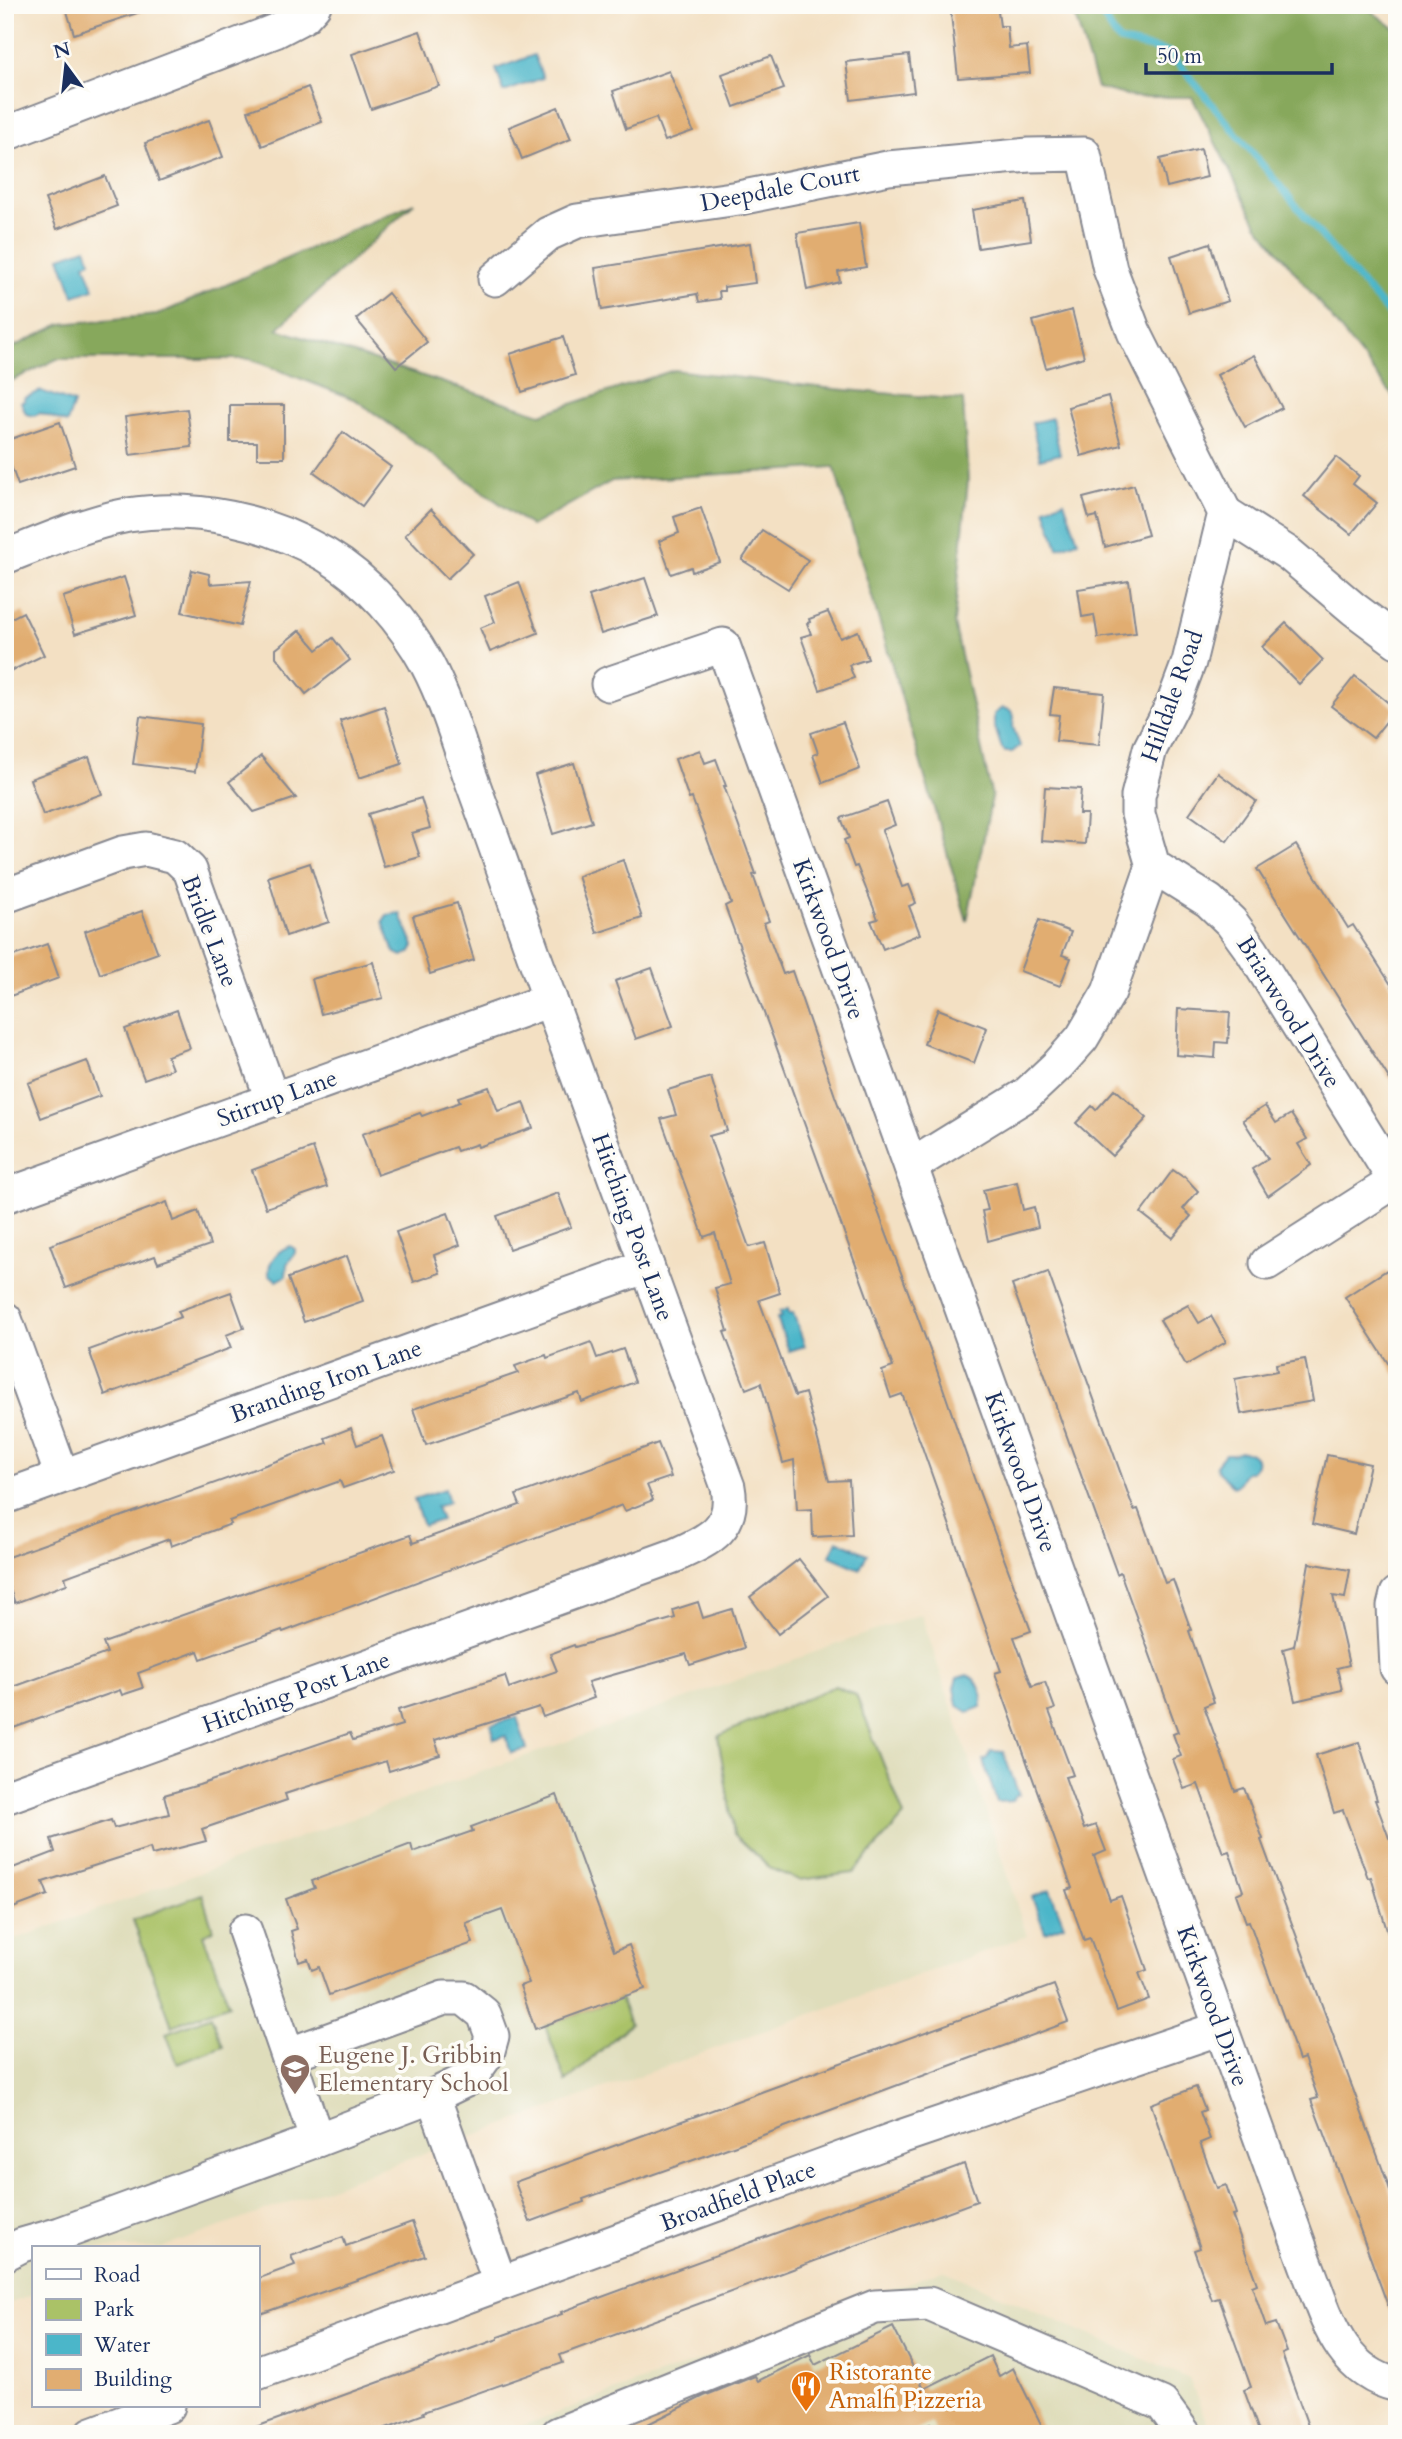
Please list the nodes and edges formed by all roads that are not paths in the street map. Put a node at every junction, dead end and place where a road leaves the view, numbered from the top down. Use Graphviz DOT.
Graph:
graph roads {
  1 [pos="314,5"];
  2 [pos="5,134"];
  3 [pos="495,279"];
  4 [pos="1225,513"];
  5 [pos="5,557"];
  6 [pos="1397,641"];
  7 [pos="608,684"];
  8 [pos="1153,866"];
  9 [pos="5,896"];
  10 [pos="550,1000"];
  11 [pos="272,1099"];
  12 [pos="911,1166"];
  13 [pos="1396,1183"];
  14 [pos="5,1196"];
  15 [pos="1267,1263"];
  16 [pos="647,1266"];
  17 [pos="5,1319"];
  18 [pos="62,1476"];
  19 [pos="5,1497"];
  20 [pos="1397,1594"];
  21 [pos="1397,1668"];
  22 [pos="5,1797"];
  23 [pos="245,1931"];
  24 [pos="1221,2028"];
  25 [pos="288,2055"];
  26 [pos="433,2095"];
  27 [pos="317,2140"];
  28 [pos="11,2243"];
  29 [pos="500,2283"];
  30 [pos="259,2372"];
  31 [pos="1397,2385"];
  32 [pos="163,2408"];
  33 [pos="92,2434"];
  34 [pos="558,2434"];
  35 [pos="1184,2434"];
  1 -- 2 [label="street"];
  3 -- 4 [label="street, Deepdale Court"];
  4 -- 6 [label="street"];
  4 -- 8 [label="street, Hilldale Road"];
  5 -- 10 [label="street, Hitching Post Lane"];
  7 -- 12 [label="street, Kirkwood Drive"];
  8 -- 12 [label="street"];
  8 -- 13 [label="street, Briarwood Drive"];
  9 -- 11 [label="street, Bridle Lane"];
  10 -- 11 [label="street, Stirrup Lane"];
  10 -- 16 [label="street, Hitching Post Lane"];
  11 -- 14 [label="street, Stirrup Lane"];
  12 -- 24 [label="street, Kirkwood Drive"];
  13 -- 15 [label="street"];
  16 -- 18 [label="street, Branding Iron Lane"];
  16 -- 22 [label="street, Hitching Post Lane"];
  17 -- 18 [label="street"];
  18 -- 19 [label="street, Branding Iron Lane"];
  20 -- 21 [label="street"];
  23 -- 25 [label="street"];
  24 -- 29 [label="street, Broadfield Place"];
  24 -- 31 [label="street, Kirkwood Drive"];
  25 -- 26 [label="street"];
  25 -- 27 [label="street"];
  26 -- 27 [label="street"];
  26 -- 29 [label="street"];
  27 -- 28 [label="street"];
  29 -- 30 [label="street, Broadfield Place"];
  32 -- 33 [label="street"];
  34 -- 35 [label="street"];
}
